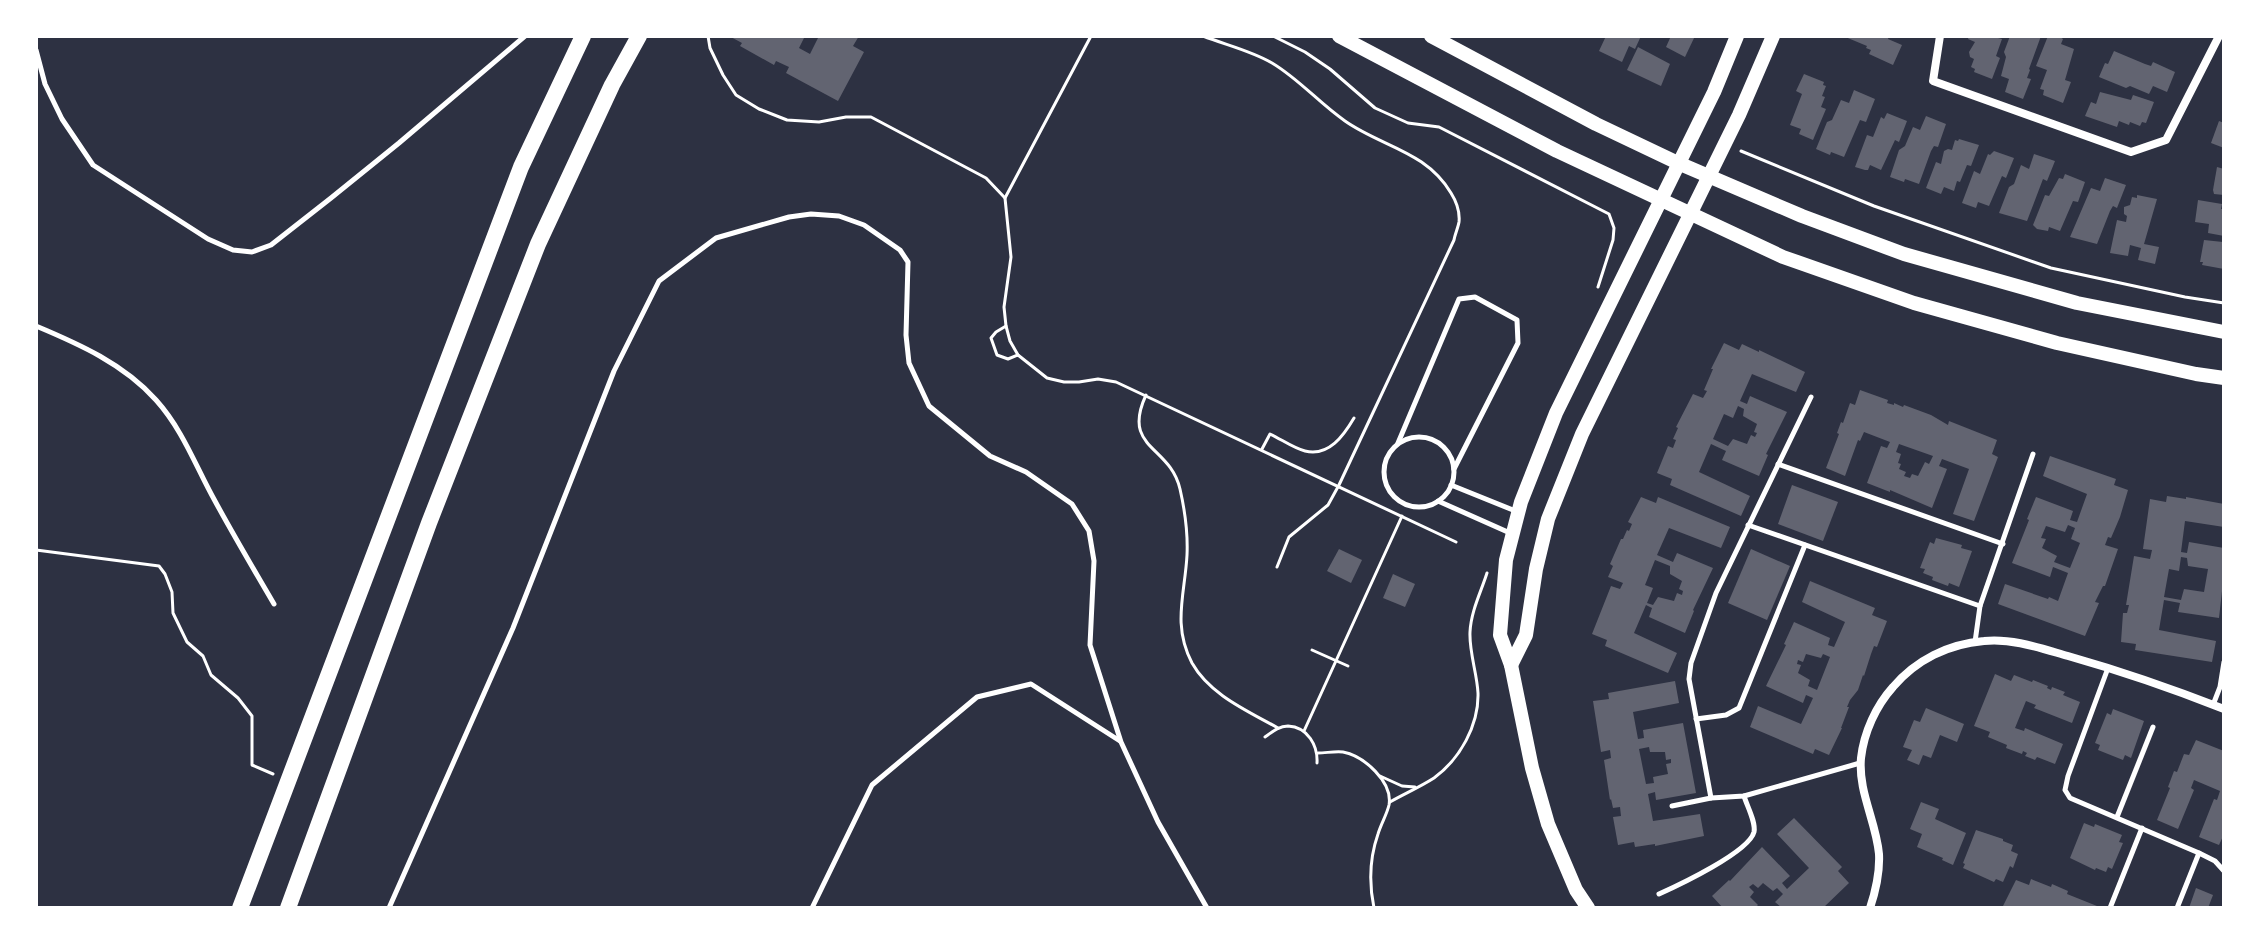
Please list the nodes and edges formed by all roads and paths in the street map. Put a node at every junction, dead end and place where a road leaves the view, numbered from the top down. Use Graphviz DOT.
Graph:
graph roads {
  1 [pos="525,36"];
  2 [pos="583,36"];
  3 [pos="639,36"];
  4 [pos="708,36"];
  5 [pos="1091,36"];
  6 [pos="1203,36"];
  7 [pos="1273,36"];
  8 [pos="1339,36"];
  9 [pos="1431,36"];
  10 [pos="1737,36"];
  11 [pos="1773,36"];
  12 [pos="1940,36"];
  13 [pos="2219,36"];
  14 [pos="36,50"];
  15 [pos="1724,144"];
  16 [pos="1678,163"];
  17 [pos="1708,176"];
  18 [pos="1005,198"];
  19 [pos="1660,199"];
  20 [pos="1689,213"];
  21 [pos="1614,228"];
  22 [pos="2224,303"];
  23 [pos="36,326"];
  24 [pos="1006,326"];
  25 [pos="2224,332"];
  26 [pos="1018,355"];
  27 [pos="2224,378"];
  28 [pos="1146,395"];
  29 [pos="1811,397"];
  30 [pos="1354,418"];
  31 [pos="1398,443"];
  32 [pos="1262,449"];
  33 [pos="2033,454"];
  34 [pos="1778,464"];
  35 [pos="1454,469"];
  36 [pos="1339,485"];
  37 [pos="1451,485"];
  38 [pos="1438,501"];
  39 [pos="1518,512"];
  40 [pos="1402,516"];
  41 [pos="1748,525"];
  42 [pos="1513,534"];
  43 [pos="1456,542"];
  44 [pos="2003,544"];
  45 [pos="1805,545"];
  46 [pos="36,550"];
  47 [pos="1277,567"];
  48 [pos="274,604"];
  49 [pos="1980,606"];
  50 [pos="1975,642"];
  51 [pos="1312,650"];
  52 [pos="1336,661"];
  53 [pos="1511,665"];
  54 [pos="2224,665"];
  55 [pos="1348,666"];
  56 [pos="2108,668"];
  57 [pos="2213,705"];
  58 [pos="2224,709"];
  59 [pos="1696,719"];
  60 [pos="2153,727"];
  61 [pos="1278,728"];
  62 [pos="1304,731"];
  63 [pos="1265,737"];
  64 [pos="1121,742"];
  65 [pos="1318,753"];
  66 [pos="1861,762"];
  67 [pos="1317,763"];
  68 [pos="1379,776"];
  69 [pos="287,780"];
  70 [pos="1418,787"];
  71 [pos="1744,796"];
  72 [pos="1711,798"];
  73 [pos="1672,806"];
  74 [pos="2117,817"];
  75 [pos="2142,828"];
  76 [pos="2199,853"];
  77 [pos="2224,871"];
  78 [pos="1659,894"];
  79 [pos="240,908"];
  80 [pos="288,908"];
  81 [pos="389,908"];
  82 [pos="812,908"];
  83 [pos="1207,908"];
  84 [pos="1374,908"];
  85 [pos="1588,908"];
  86 [pos="1870,908"];
  87 [pos="2110,908"];
  88 [pos="2177,908"];
  1 -- 14 [label="lane"];
  2 -- 69 [label="main road"];
  3 -- 80 [label="main road"];
  4 -- 18 [label="path"];
  5 -- 18 [label="path"];
  6 -- 36 [label="path"];
  7 -- 21 [label="path"];
  8 -- 19 [label="main road"];
  9 -- 16 [label="main road"];
  10 -- 16 [label="main road"];
  11 -- 15 [label="main road"];
  12 -- 13 [label="street"];
  15 -- 17 [label="main road"];
  15 -- 22 [label="path"];
  16 -- 17 [label="main road"];
  16 -- 19 [label="main road"];
  17 -- 20 [label="main road"];
  17 -- 25 [label="main road"];
  18 -- 24 [label="path"];
  19 -- 20 [label="main road"];
  19 -- 39 [label="main road"];
  20 -- 27 [label="main road"];
  20 -- 53 [label="main road"];
  23 -- 48 [label="lane"];
  24 -- 26 [label="path"];
  24 -- 26 [label="path"];
  26 -- 28 [label="path"];
  28 -- 32 [label="path"];
  28 -- 61 [label="path"];
  29 -- 34 [label="lane"];
  30 -- 32 [label="path"];
  31 -- 35 [label="lane"];
  31 -- 35 [label="lane"];
  31 -- 38 [label="lane"];
  32 -- 36 [label="path"];
  33 -- 44 [label="lane"];
  34 -- 41 [label="lane"];
  34 -- 44 [label="lane"];
  35 -- 37 [label="lane"];
  36 -- 40 [label="path"];
  36 -- 47 [label="path"];
  37 -- 38 [label="lane"];
  37 -- 39 [label="lane"];
  38 -- 42 [label="lane"];
  39 -- 42 [label="main road"];
  40 -- 43 [label="path"];
  40 -- 52 [label="path"];
  41 -- 45 [label="lane"];
  41 -- 59 [label="lane"];
  42 -- 53 [label="main road"];
  44 -- 49 [label="lane"];
  45 -- 49 [label="lane"];
  45 -- 59 [label="lane"];
  46 -- 69 [label="path"];
  49 -- 50 [label="lane"];
  50 -- 56 [label="street"];
  50 -- 66 [label="street"];
  51 -- 52 [label="path"];
  52 -- 55 [label="path"];
  52 -- 62 [label="path"];
  53 -- 85 [label="main road"];
  54 -- 57 [label="lane"];
  56 -- 57 [label="street"];
  56 -- 74 [label="lane"];
  57 -- 58 [label="street"];
  59 -- 72 [label="lane"];
  60 -- 74 [label="lane"];
  61 -- 62 [label="path"];
  61 -- 63 [label="path"];
  62 -- 65 [label="path"];
  64 -- 81 [label="lane"];
  64 -- 82 [label="lane"];
  64 -- 83 [label="lane"];
  65 -- 67 [label="path"];
  65 -- 68 [label="path"];
  66 -- 71 [label="lane"];
  66 -- 86 [label="street"];
  68 -- 70 [label="path"];
  68 -- 84 [label="path"];
  69 -- 79 [label="main road"];
  71 -- 72 [label="lane"];
  71 -- 78 [label="lane"];
  72 -- 73 [label="lane"];
  74 -- 75 [label="lane"];
  75 -- 76 [label="lane"];
  75 -- 87 [label="lane"];
  76 -- 77 [label="lane"];
  76 -- 88 [label="lane"];
}
